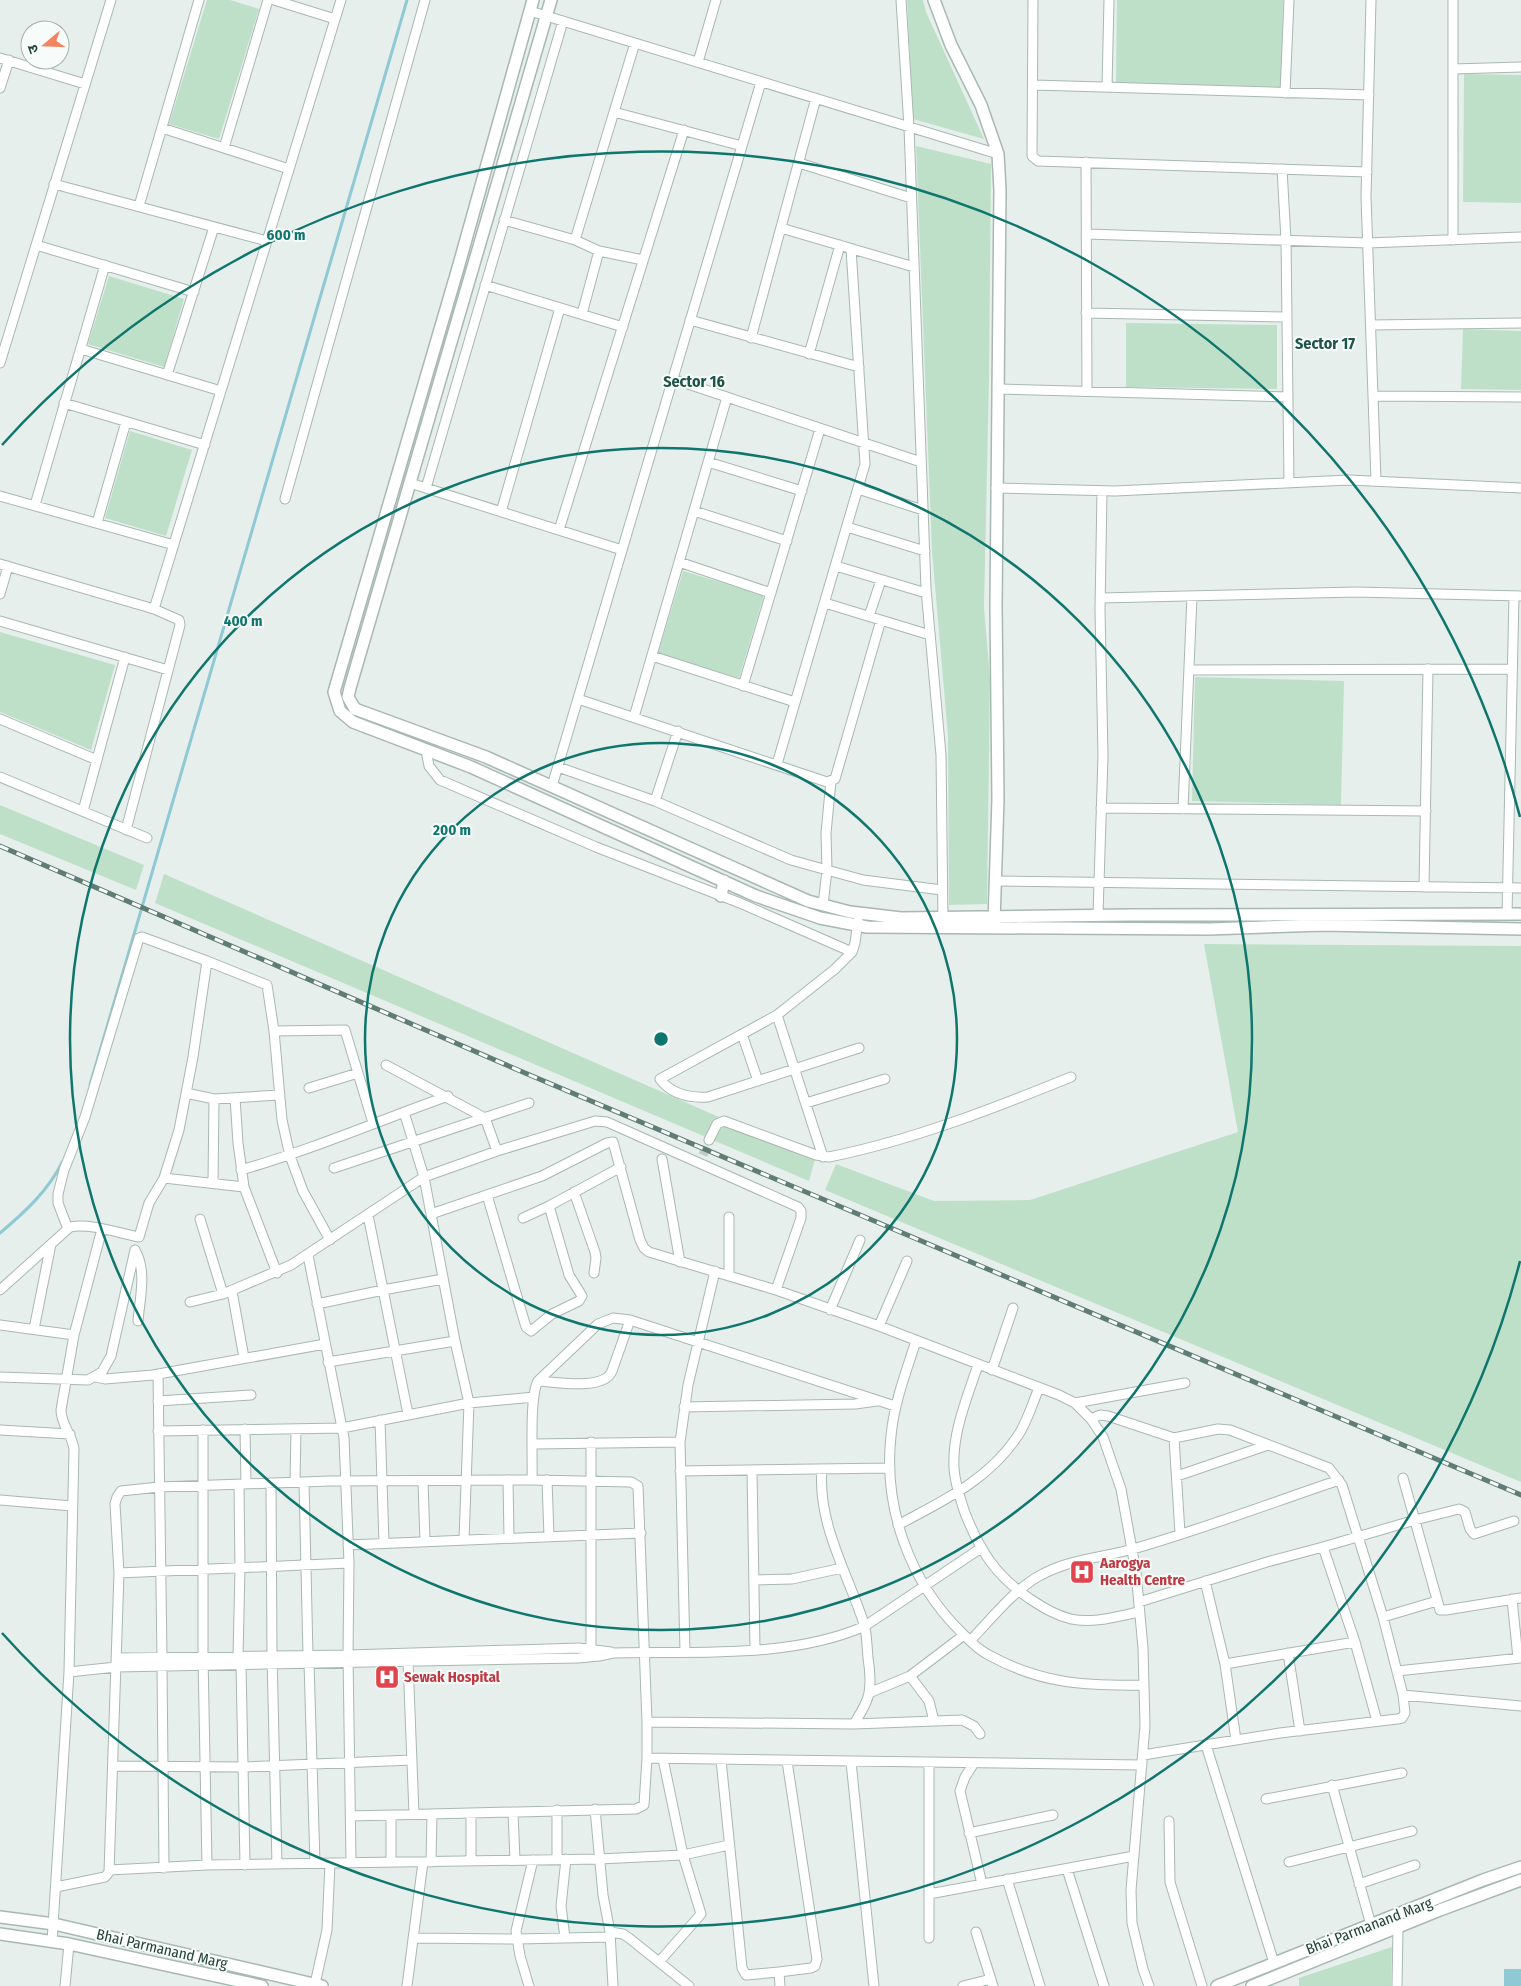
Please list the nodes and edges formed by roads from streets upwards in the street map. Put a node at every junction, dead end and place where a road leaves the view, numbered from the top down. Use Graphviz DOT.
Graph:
graph roads {
  1 [pos="111,0"];
  2 [pos="200,0"];
  3 [pos="268,0"];
  4 [pos="274,0"];
  5 [pos="341,0"];
  6 [pos="425,0"];
  7 [pos="551,0"];
  8 [pos="716,0"];
  9 [pos="901,0"];
  10 [pos="934,0"];
  11 [pos="1034,0"];
  12 [pos="1109,0"];
  13 [pos="1289,0"];
  14 [pos="1371,0"];
  15 [pos="1453,0"];
  16 [pos="532,5"];
  17 [pos="546,16"];
  18 [pos="335,19"];
  19 [pos="563,21"];
  20 [pos="635,43"];
  21 [pos="4,59"];
  22 [pos="698,62"];
  23 [pos="1521,67"];
  24 [pos="1453,69"];
  25 [pos="761,82"];
  26 [pos="85,84"];
  27 [pos="1034,85"];
  28 [pos="0,88"];
  29 [pos="1107,88"];
  30 [pos="1285,93"];
  31 [pos="1369,95"];
  32 [pos="816,98"];
  33 [pos="614,112"];
  34 [pos="909,127"];
  35 [pos="162,128"];
  36 [pos="684,130"];
  37 [pos="742,146"];
  38 [pos="224,148"];
  39 [pos="998,154"];
  40 [pos="1086,162"];
  41 [pos="798,163"];
  42 [pos="289,169"];
  43 [pos="1282,169"];
  44 [pos="1367,172"];
  45 [pos="54,184"];
  46 [pos="911,198"];
  47 [pos="139,206"];
  48 [pos="504,220"];
  49 [pos="214,227"];
  50 [pos="781,228"];
  51 [pos="1086,234"];
  52 [pos="1521,237"];
  53 [pos="575,240"];
  54 [pos="1286,240"];
  55 [pos="1453,240"];
  56 [pos="267,241"];
  57 [pos="1368,243"];
  58 [pos="36,245"];
  59 [pos="840,245"];
  60 [pos="851,249"];
  61 [pos="599,250"];
  62 [pos="643,260"];
  63 [pos="105,265"];
  64 [pos="914,268"];
  65 [pos="485,285"];
  66 [pos="194,292"];
  67 [pos="560,308"];
  68 [pos="1086,313"];
  69 [pos="582,314"];
  70 [pos="1287,317"];
  71 [pos="690,320"];
  72 [pos="1521,323"];
  73 [pos="1371,325"];
  74 [pos="0,327"];
  75 [pos="622,327"];
  76 [pos="10,330"];
  77 [pos="750,338"];
  78 [pos="80,348"];
  79 [pos="809,354"];
  80 [pos="0,363"];
  81 [pos="859,367"];
  82 [pos="167,375"];
  83 [pos="673,378"];
  84 [pos="998,389"];
  85 [pos="221,391"];
  86 [pos="1087,392"];
  87 [pos="1373,396"];
  88 [pos="727,397"];
  89 [pos="1288,397"];
  90 [pos="1521,397"];
  91 [pos="64,404"];
  92 [pos="126,422"];
  93 [pos="820,429"];
  94 [pos="864,444"];
  95 [pos="205,445"];
  96 [pos="708,462"];
  97 [pos="921,462"];
  98 [pos="1376,481"];
  99 [pos="410,483"];
  100 [pos="1289,483"];
  101 [pos="426,488"];
  102 [pos="996,488"];
  103 [pos="1521,488"];
  104 [pos="858,489"];
  105 [pos="802,491"];
  106 [pos="1102,491"];
  107 [pos="0,496"];
  108 [pos="285,499"];
  109 [pos="35,506"];
  110 [pos="694,510"];
  111 [pos="923,510"];
  112 [pos="501,512"];
  113 [pos="97,523"];
  114 [pos="847,527"];
  115 [pos="559,530"];
  116 [pos="787,541"];
  117 [pos="174,545"];
  118 [pos="622,550"];
  119 [pos="924,551"];
  120 [pos="679,562"];
  121 [pos="4,565"];
  122 [pos="836,566"];
  123 [pos="881,580"];
  124 [pos="771,593"];
  125 [pos="926,593"];
  126 [pos="0,594"];
  127 [pos="1192,596"];
  128 [pos="1517,596"];
  129 [pos="1100,598"];
  130 [pos="825,603"];
  131 [pos="154,609"];
  132 [pos="869,616"];
  133 [pos="880,620"];
  134 [pos="0,621"];
  135 [pos="930,635"];
  136 [pos="652,656"];
  137 [pos="125,657"];
  138 [pos="1512,668"];
  139 [pos="1428,669"];
  140 [pos="168,670"];
  141 [pos="1190,670"];
  142 [pos="743,686"];
  143 [pos="578,699"];
  144 [pos="796,702"];
  145 [pos="351,704"];
  146 [pos="340,711"];
  147 [pos="634,717"];
  148 [pos="0,719"];
  149 [pos="678,731"];
  150 [pos="426,750"];
  151 [pos="97,760"];
  152 [pos="778,764"];
  153 [pos="558,767"];
  154 [pos="0,776"];
  155 [pos="832,781"];
  156 [pos="552,786"];
  157 [pos="655,802"];
  158 [pos="1101,808"];
  159 [pos="1183,809"];
  160 [pos="83,811"];
  161 [pos="1426,811"];
  162 [pos="126,830"];
  163 [pos="147,838"];
  164 [pos="827,870"];
  165 [pos="724,881"];
  166 [pos="995,881"];
  167 [pos="1099,884"];
  168 [pos="1424,887"];
  169 [pos="1507,888"];
  170 [pos="1521,888"];
  171 [pos="942,890"];
  172 [pos="721,896"];
  173 [pos="823,905"];
  174 [pos="860,913"];
  175 [pos="1507,914"];
  176 [pos="1521,914"];
  177 [pos="1098,915"];
  178 [pos="943,922"];
  179 [pos="994,922"];
  180 [pos="858,925"];
  181 [pos="1521,929"];
  182 [pos="852,952"];
  183 [pos="207,961"];
  184 [pos="777,1016"];
  185 [pos="274,1031"];
  186 [pos="742,1034"];
  187 [pos="859,1048"];
  188 [pos="386,1065"];
  189 [pos="795,1069"];
  190 [pos="358,1072"];
  191 [pos="1071,1077"];
  192 [pos="885,1079"];
  193 [pos="758,1081"];
  194 [pos="309,1088"];
  195 [pos="186,1094"];
  196 [pos="279,1095"];
  197 [pos="448,1096"];
  198 [pos="214,1098"];
  199 [pos="235,1098"];
  200 [pos="529,1103"];
  201 [pos="806,1103"];
  202 [pos="404,1112"];
  203 [pos="486,1118"];
  204 [pos="373,1123"];
  205 [pos="710,1140"];
  206 [pos="413,1142"];
  207 [pos="497,1151"];
  208 [pos="290,1156"];
  209 [pos="823,1157"];
  210 [pos="662,1159"];
  211 [pos="621,1167"];
  212 [pos="334,1168"];
  213 [pos="241,1170"];
  214 [pos="424,1177"];
  215 [pos="164,1178"];
  216 [pos="213,1183"];
  217 [pos="244,1188"];
  218 [pos="574,1192"];
  219 [pos="487,1195"];
  220 [pos="549,1206"];
  221 [pos="431,1214"];
  222 [pos="368,1215"];
  223 [pos="730,1217"];
  224 [pos="523,1218"];
  225 [pos="200,1219"];
  226 [pos="68,1229"];
  227 [pos="102,1229"];
  228 [pos="330,1240"];
  229 [pos="860,1240"];
  230 [pos="52,1244"];
  231 [pos="308,1255"];
  232 [pos="906,1261"];
  233 [pos="680,1262"];
  234 [pos="715,1271"];
  235 [pos="277,1273"];
  236 [pos="594,1273"];
  237 [pos="729,1276"];
  238 [pos="443,1279"];
  239 [pos="0,1290"];
  240 [pos="383,1290"];
  241 [pos="776,1290"];
  242 [pos="227,1293"];
  243 [pos="190,1302"];
  244 [pos="317,1304"];
  245 [pos="1013,1308"];
  246 [pos="830,1310"];
  247 [pos="630,1320"];
  248 [pos="138,1321"];
  249 [pos="0,1325"];
  250 [pos="879,1326"];
  251 [pos="34,1329"];
  252 [pos="74,1335"];
  253 [pos="454,1341"];
  254 [pos="916,1341"];
  255 [pos="697,1342"];
  256 [pos="325,1344"];
  257 [pos="395,1351"];
  258 [pos="244,1358"];
  259 [pos="328,1362"];
  260 [pos="978,1365"];
  261 [pos="992,1370"];
  262 [pos="158,1374"];
  263 [pos="96,1377"];
  264 [pos="0,1378"];
  265 [pos="67,1380"];
  266 [pos="538,1381"];
  267 [pos="1185,1383"];
  268 [pos="1039,1388"];
  269 [pos="250,1395"];
  270 [pos="534,1397"];
  271 [pos="880,1400"];
  272 [pos="158,1401"];
  273 [pos="469,1403"];
  274 [pos="1075,1403"];
  275 [pos="684,1406"];
  276 [pos="895,1406"];
  277 [pos="408,1414"];
  278 [pos="1091,1419"];
  279 [pos="380,1420"];
  280 [pos="342,1428"];
  281 [pos="246,1429"];
  282 [pos="296,1429"];
  283 [pos="0,1430"];
  284 [pos="203,1430"];
  285 [pos="158,1431"];
  286 [pos="70,1434"];
  287 [pos="1174,1438"];
  288 [pos="591,1442"];
  289 [pos="680,1442"];
  290 [pos="533,1444"];
  291 [pos="1268,1445"];
  292 [pos="889,1468"];
  293 [pos="822,1469"];
  294 [pos="752,1470"];
  295 [pos="680,1471"];
  296 [pos="1177,1476"];
  297 [pos="1403,1478"];
  298 [pos="508,1480"];
  299 [pos="532,1480"];
  300 [pos="547,1480"];
  301 [pos="1339,1480"];
  302 [pos="346,1481"];
  303 [pos="383,1481"];
  304 [pos="423,1481"];
  305 [pos="468,1481"];
  306 [pos="300,1482"];
  307 [pos="590,1482"];
  308 [pos="271,1483"];
  309 [pos="243,1484"];
  310 [pos="203,1485"];
  311 [pos="159,1487"];
  312 [pos="958,1493"];
  313 [pos="0,1500"];
  314 [pos="72,1506"];
  315 [pos="1415,1520"];
  316 [pos="1514,1520"];
  317 [pos="898,1525"];
  318 [pos="641,1533"];
  319 [pos="592,1534"];
  320 [pos="1180,1534"];
  321 [pos="549,1536"];
  322 [pos="1358,1536"];
  323 [pos="509,1538"];
  324 [pos="464,1540"];
  325 [pos="425,1541"];
  326 [pos="384,1543"];
  327 [pos="348,1545"];
  328 [pos="1324,1547"];
  329 [pos="981,1548"];
  330 [pos="1132,1549"];
  331 [pos="349,1563"];
  332 [pos="306,1565"];
  333 [pos="272,1566"];
  334 [pos="240,1568"];
  335 [pos="842,1568"];
  336 [pos="204,1569"];
  337 [pos="161,1571"];
  338 [pos="119,1573"];
  339 [pos="754,1580"];
  340 [pos="1205,1581"];
  341 [pos="924,1586"];
  342 [pos="1018,1591"];
  343 [pos="1517,1599"];
  344 [pos="1437,1601"];
  345 [pos="1139,1602"];
  346 [pos="1139,1612"];
  347 [pos="1383,1617"];
  348 [pos="865,1626"];
  349 [pos="967,1638"];
  350 [pos="1355,1642"];
  351 [pos="756,1650"];
  352 [pos="644,1652"];
  353 [pos="685,1652"];
  354 [pos="591,1653"];
  355 [pos="1288,1653"];
  356 [pos="431,1656"];
  357 [pos="1520,1658"];
  358 [pos="309,1659"];
  359 [pos="348,1659"];
  360 [pos="239,1660"];
  361 [pos="272,1660"];
  362 [pos="203,1661"];
  363 [pos="408,1661"];
  364 [pos="162,1662"];
  365 [pos="116,1663"];
  366 [pos="1225,1664"];
  367 [pos="1397,1671"];
  368 [pos="69,1672"];
  369 [pos="910,1676"];
  370 [pos="1144,1685"];
  371 [pos="869,1693"];
  372 [pos="1403,1695"];
  373 [pos="1521,1706"];
  374 [pos="934,1721"];
  375 [pos="1377,1721"];
  376 [pos="647,1722"];
  377 [pos="854,1724"];
  378 [pos="1300,1731"];
  379 [pos="980,1734"];
  380 [pos="1236,1740"];
  381 [pos="1206,1745"];
  382 [pos="1143,1755"];
  383 [pos="647,1758"];
  384 [pos="662,1759"];
  385 [pos="412,1760"];
  386 [pos="721,1760"];
  387 [pos="787,1761"];
  388 [pos="851,1762"];
  389 [pos="351,1763"];
  390 [pos="929,1763"];
  391 [pos="974,1763"];
  392 [pos="312,1764"];
  393 [pos="114,1766"];
  394 [pos="164,1766"];
  395 [pos="275,1766"];
  396 [pos="1142,1766"];
  397 [pos="206,1767"];
  398 [pos="243,1767"];
  399 [pos="1402,1773"];
  400 [pos="1332,1785"];
  401 [pos="1266,1799"];
  402 [pos="595,1809"];
  403 [pos="557,1810"];
  404 [pos="513,1812"];
  405 [pos="471,1813"];
  406 [pos="414,1814"];
  407 [pos="432,1814"];
  408 [pos="391,1815"];
  409 [pos="1053,1815"];
  410 [pos="351,1816"];
  411 [pos="1169,1820"];
  412 [pos="1412,1831"];
  413 [pos="969,1834"];
  414 [pos="730,1845"];
  415 [pos="1349,1846"];
  416 [pos="683,1855"];
  417 [pos="1134,1856"];
  418 [pos="561,1859"];
  419 [pos="599,1859"];
  420 [pos="515,1860"];
  421 [pos="533,1860"];
  422 [pos="471,1861"];
  423 [pos="351,1862"];
  424 [pos="391,1862"];
  425 [pos="427,1862"];
  426 [pos="1288,1862"];
  427 [pos="315,1863"];
  428 [pos="330,1863"];
  429 [pos="277,1864"];
  430 [pos="207,1865"];
  431 [pos="245,1865"];
  432 [pos="1415,1865"];
  433 [pos="1521,1867"];
  434 [pos="164,1868"];
  435 [pos="1067,1868"];
  436 [pos="110,1870"];
  437 [pos="1007,1879"];
  438 [pos="1521,1880"];
  439 [pos="982,1884"];
  440 [pos="1359,1884"];
  441 [pos="56,1887"];
  442 [pos="929,1894"];
  443 [pos="0,1917"];
  444 [pos="54,1924"];
  445 [pos="1371,1925"];
  446 [pos="1398,1927"];
  447 [pos="976,1932"];
  448 [pos="0,1934"];
  449 [pos="610,1934"];
  450 [pos="413,1938"];
  451 [pos="565,1938"];
  452 [pos="929,1938"];
  453 [pos="517,1939"];
  454 [pos="52,1942"];
  455 [pos="69,1944"];
  456 [pos="659,1962"];
  457 [pos="1274,1963"];
  458 [pos="779,1972"];
  459 [pos="992,1982"];
  460 [pos="318,1985"];
  461 [pos="65,1986"];
  462 [pos="262,1986"];
  463 [pos="407,1986"];
  464 [pos="529,1986"];
  465 [pos="614,1986"];
  466 [pos="689,1986"];
  467 [pos="780,1986"];
  468 [pos="874,1986"];
  469 [pos="963,1986"];
  470 [pos="1040,1986"];
  471 [pos="1104,1986"];
  472 [pos="1149,1986"];
  473 [pos="1202,1986"];
  474 [pos="1217,1986"];
  475 [pos="1252,1986"];
  476 [pos="1397,1986"];
  1 -- 26 [label="street"];
  2 -- 35 [label="street"];
  3 -- 38 [label="street"];
  4 -- 18 [label="street"];
  5 -- 18 [label="street"];
  6 -- 108 [label="street"];
  7 -- 17 [label="street"];
  8 -- 22 [label="street"];
  9 -- 34 [label="street"];
  10 -- 39 [label="street"];
  11 -- 27 [label="street"];
  12 -- 29 [label="street"];
  13 -- 30 [label="street"];
  14 -- 31 [label="street"];
  15 -- 24 [label="street"];
  16 -- 17 [label="street"];
  16 -- 146 [label="street"];
  17 -- 19 [label="street"];
  17 -- 99 [label="street"];
  18 -- 42 [label="street"];
  19 -- 20 [label="street"];
  19 -- 48 [label="street"];
  20 -- 22 [label="street"];
  20 -- 33 [label="street"];
  21 -- 26 [label="street"];
  21 -- 28 [label="street"];
  22 -- 25 [label="street"];
  23 -- 24 [label="street"];
  24 -- 55 [label="street"];
  25 -- 32 [label="street"];
  25 -- 37 [label="street"];
  26 -- 45 [label="street"];
  27 -- 29 [label="street"];
  27 -- 40 [label="street"];
  29 -- 30 [label="street"];
  30 -- 31 [label="street"];
  31 -- 44 [label="street"];
  32 -- 34 [label="street"];
  32 -- 41 [label="street"];
  33 -- 36 [label="street"];
  33 -- 53 [label="street"];
  34 -- 39 [label="street"];
  34 -- 46 [label="street"];
  35 -- 38 [label="street"];
  35 -- 47 [label="street"];
  36 -- 37 [label="street"];
  36 -- 62 [label="street"];
  37 -- 71 [label="street"];
  38 -- 42 [label="street"];
  39 -- 84 [label="street"];
  40 -- 43 [label="street"];
  40 -- 51 [label="street"];
  41 -- 46 [label="street"];
  41 -- 50 [label="street"];
  42 -- 56 [label="street"];
  43 -- 44 [label="street"];
  43 -- 54 [label="street"];
  44 -- 57 [label="street"];
  45 -- 47 [label="street"];
  45 -- 58 [label="street"];
  46 -- 64 [label="street"];
  47 -- 49 [label="street"];
  48 -- 53 [label="street"];
  48 -- 65 [label="street"];
  49 -- 56 [label="street"];
  49 -- 66 [label="street"];
  50 -- 59 [label="street"];
  50 -- 77 [label="street"];
  51 -- 54 [label="street"];
  51 -- 68 [label="street"];
  52 -- 55 [label="street"];
  53 -- 61 [label="street"];
  54 -- 57 [label="street"];
  54 -- 70 [label="street"];
  55 -- 57 [label="street"];
  56 -- 85 [label="street"];
  57 -- 73 [label="street"];
  58 -- 63 [label="street"];
  58 -- 76 [label="street"];
  59 -- 60 [label="street"];
  59 -- 79 [label="street"];
  60 -- 64 [label="street"];
  60 -- 81 [label="street"];
  61 -- 62 [label="street"];
  61 -- 69 [label="street"];
  62 -- 75 [label="street"];
  63 -- 66 [label="street"];
  63 -- 78 [label="street"];
  64 -- 97 [label="street"];
  65 -- 67 [label="street"];
  65 -- 101 [label="street"];
  66 -- 82 [label="street"];
  67 -- 69 [label="street"];
  67 -- 112 [label="street"];
  68 -- 70 [label="street"];
  68 -- 86 [label="street"];
  69 -- 75 [label="street"];
  70 -- 89 [label="street"];
  71 -- 77 [label="street"];
  71 -- 83 [label="street"];
  72 -- 73 [label="street"];
  73 -- 87 [label="street"];
  74 -- 76 [label="street"];
  75 -- 115 [label="street"];
  76 -- 80 [label="street"];
  77 -- 79 [label="street"];
  78 -- 82 [label="street"];
  78 -- 91 [label="street"];
  79 -- 81 [label="street"];
  81 -- 94 [label="street"];
  82 -- 85 [label="street"];
  83 -- 88 [label="street"];
  83 -- 118 [label="street"];
  84 -- 86 [label="street"];
  84 -- 102 [label="street"];
  85 -- 95 [label="street"];
  86 -- 89 [label="street"];
  87 -- 90 [label="street"];
  87 -- 98 [label="street"];
  88 -- 93 [label="street"];
  88 -- 96 [label="street"];
  89 -- 100 [label="street"];
  91 -- 92 [label="street"];
  91 -- 109 [label="street"];
  92 -- 95 [label="street"];
  92 -- 113 [label="street"];
  93 -- 94 [label="street"];
  93 -- 105 [label="street"];
  94 -- 97 [label="street"];
  94 -- 104 [label="street"];
  95 -- 117 [label="street"];
  96 -- 105 [label="street"];
  96 -- 110 [label="street"];
  97 -- 111 [label="street"];
  98 -- 100 [label="street"];
  98 -- 103 [label="street"];
  99 -- 101 [label="street"];
  99 -- 145 [label="street"];
  100 -- 106 [label="street"];
  101 -- 112 [label="street"];
  102 -- 106 [label="street"];
  102 -- 166 [label="street"];
  104 -- 111 [label="street"];
  104 -- 114 [label="street"];
  105 -- 116 [label="street"];
  106 -- 129 [label="street"];
  107 -- 109 [label="street"];
  109 -- 113 [label="street"];
  110 -- 116 [label="street"];
  110 -- 120 [label="street"];
  111 -- 119 [label="street"];
  112 -- 115 [label="street"];
  113 -- 117 [label="street"];
  114 -- 119 [label="street"];
  114 -- 122 [label="street"];
  115 -- 118 [label="street"];
  116 -- 124 [label="street"];
  117 -- 131 [label="street"];
  118 -- 143 [label="street"];
  119 -- 125 [label="street"];
  120 -- 124 [label="street"];
  120 -- 136 [label="street"];
  121 -- 126 [label="street"];
  121 -- 131 [label="street"];
  122 -- 123 [label="street"];
  122 -- 130 [label="street"];
  123 -- 125 [label="street"];
  123 -- 132 [label="street"];
  124 -- 142 [label="street"];
  125 -- 135 [label="street"];
  127 -- 128 [label="street"];
  127 -- 129 [label="street"];
  127 -- 141 [label="street"];
  128 -- 138 [label="street"];
  129 -- 158 [label="street"];
  130 -- 132 [label="street"];
  130 -- 144 [label="street"];
  131 -- 140 [label="street"];
  132 -- 133 [label="street"];
  133 -- 135 [label="street"];
  133 -- 155 [label="street"];
  134 -- 137 [label="street"];
  135 -- 171 [label="street"];
  136 -- 142 [label="street"];
  136 -- 147 [label="street"];
  137 -- 140 [label="street"];
  137 -- 151 [label="street"];
  138 -- 139 [label="street"];
  138 -- 169 [label="street"];
  139 -- 141 [label="street"];
  139 -- 161 [label="street"];
  140 -- 162 [label="street"];
  141 -- 159 [label="street"];
  142 -- 144 [label="street"];
  143 -- 147 [label="street"];
  143 -- 153 [label="street"];
  144 -- 152 [label="street"];
  145 -- 146 [label="street"];
  145 -- 156 [label="street"];
  146 -- 150 [label="street"];
  147 -- 149 [label="street"];
  148 -- 151 [label="street"];
  149 -- 152 [label="street"];
  149 -- 157 [label="street"];
  150 -- 165 [label="street"];
  150 -- 172 [label="street"];
  151 -- 160 [label="street"];
  152 -- 155 [label="street"];
  153 -- 156 [label="street"];
  153 -- 157 [label="street"];
  154 -- 160 [label="street"];
  155 -- 164 [label="street"];
  156 -- 173 [label="street"];
  157 -- 164 [label="street"];
  158 -- 159 [label="street"];
  158 -- 167 [label="street"];
  159 -- 161 [label="street"];
  160 -- 162 [label="street"];
  161 -- 168 [label="street"];
  162 -- 163 [label="street"];
  164 -- 171 [label="street"];
  164 -- 173 [label="street"];
  165 -- 172 [label="street"];
  165 -- 180 [label="street"];
  166 -- 167 [label="street"];
  166 -- 179 [label="street"];
  167 -- 168 [label="street"];
  167 -- 177 [label="street"];
  168 -- 169 [label="street"];
  169 -- 170 [label="street"];
  169 -- 175 [label="street"];
  171 -- 178 [label="street"];
  172 -- 182 [label="street"];
  173 -- 174 [label="street"];
  174 -- 178 [label="street"];
  174 -- 180 [label="street"];
  175 -- 176 [label="street"];
  175 -- 177 [label="street"];
  177 -- 179 [label="street"];
  178 -- 179 [label="street"];
  178 -- 180 [label="street"];
  179 -- 181 [label="street"];
  180 -- 182 [label="street"];
  182 -- 184 [label="street"];
  183 -- 185 [label="street"];
  183 -- 195 [label="street"];
  183 -- 226 [label="street"];
  184 -- 186 [label="street"];
  184 -- 189 [label="street"];
  185 -- 190 [label="street"];
  185 -- 196 [label="street"];
  186 -- 193 [label="street"];
  186 -- 193 [label="street"];
  187 -- 189 [label="street"];
  188 -- 197 [label="street"];
  189 -- 193 [label="street"];
  189 -- 201 [label="street"];
  190 -- 194 [label="street"];
  190 -- 204 [label="street"];
  191 -- 209 [label="street"];
  192 -- 201 [label="street"];
  195 -- 198 [label="street"];
  195 -- 215 [label="street"];
  196 -- 199 [label="street"];
  196 -- 208 [label="street"];
  197 -- 202 [label="street"];
  197 -- 203 [label="street"];
  198 -- 199 [label="street"];
  198 -- 216 [label="street"];
  199 -- 213 [label="street"];
  200 -- 203 [label="street"];
  201 -- 209 [label="street"];
  202 -- 204 [label="street"];
  202 -- 206 [label="street"];
  203 -- 206 [label="street"];
  203 -- 207 [label="street"];
  204 -- 208 [label="street"];
  205 -- 209 [label="street"];
  206 -- 212 [label="street"];
  206 -- 214 [label="street"];
  207 -- 214 [label="street"];
  207 -- 241 [label="street"];
  208 -- 213 [label="street"];
  208 -- 228 [label="street"];
  210 -- 233 [label="street"];
  211 -- 218 [label="street"];
  211 -- 219 [label="street"];
  211 -- 233 [label="street"];
  213 -- 217 [label="street"];
  214 -- 221 [label="street"];
  214 -- 222 [label="street"];
  215 -- 216 [label="street"];
  215 -- 227 [label="street"];
  216 -- 217 [label="street"];
  217 -- 235 [label="street"];
  218 -- 220 [label="street"];
  218 -- 236 [label="street"];
  219 -- 220 [label="street"];
  219 -- 221 [label="street"];
  220 -- 224 [label="street"];
  221 -- 238 [label="street"];
  222 -- 228 [label="street"];
  222 -- 240 [label="street"];
  223 -- 237 [label="street"];
  225 -- 242 [label="street"];
  226 -- 227 [label="street"];
  226 -- 230 [label="street"];
  227 -- 252 [label="street"];
  228 -- 231 [label="street"];
  229 -- 246 [label="street"];
  230 -- 239 [label="street"];
  230 -- 251 [label="street"];
  231 -- 235 [label="street"];
  231 -- 244 [label="street"];
  232 -- 250 [label="street"];
  233 -- 234 [label="street"];
  234 -- 237 [label="street"];
  234 -- 255 [label="street"];
  235 -- 242 [label="street"];
  237 -- 241 [label="street"];
  238 -- 240 [label="street"];
  238 -- 253 [label="street"];
  240 -- 244 [label="street"];
  240 -- 257 [label="street"];
  241 -- 246 [label="street"];
  242 -- 243 [label="street"];
  242 -- 258 [label="street"];
  244 -- 256 [label="street"];
  245 -- 261 [label="street"];
  246 -- 250 [label="street"];
  247 -- 255 [label="street"];
  247 -- 266 [label="street"];
  247 -- 266 [label="street"];
  248 -- 263 [label="street"];
  249 -- 251 [label="street"];
  250 -- 254 [label="street"];
  251 -- 252 [label="street"];
  252 -- 265 [label="street"];
  253 -- 257 [label="street"];
  253 -- 273 [label="street"];
  254 -- 260 [label="street"];
  254 -- 276 [label="street"];
  255 -- 271 [label="street"];
  255 -- 275 [label="street"];
  256 -- 258 [label="street"];
  256 -- 259 [label="street"];
  257 -- 259 [label="street"];
  257 -- 277 [label="street"];
  258 -- 262 [label="street"];
  259 -- 280 [label="street"];
  260 -- 261 [label="street"];
  260 -- 312 [label="street"];
  261 -- 268 [label="street"];
  262 -- 263 [label="street"];
  262 -- 272 [label="street"];
  263 -- 265 [label="street"];
  264 -- 265 [label="street"];
  265 -- 286 [label="street"];
  266 -- 270 [label="street"];
  267 -- 274 [label="street"];
  268 -- 274 [label="street"];
  268 -- 312 [label="street"];
  269 -- 272 [label="street"];
  270 -- 273 [label="street"];
  270 -- 290 [label="street"];
  271 -- 275 [label="street"];
  271 -- 276 [label="street"];
  272 -- 285 [label="street"];
  273 -- 277 [label="street"];
  273 -- 305 [label="street"];
  274 -- 278 [label="street"];
  275 -- 289 [label="street"];
  276 -- 292 [label="street"];
  277 -- 279 [label="street"];
  278 -- 287 [label="street"];
  278 -- 330 [label="street"];
  279 -- 280 [label="street"];
  279 -- 303 [label="street"];
  280 -- 282 [label="street"];
  280 -- 302 [label="street"];
  281 -- 282 [label="street"];
  281 -- 284 [label="street"];
  281 -- 309 [label="street"];
  282 -- 306 [label="street"];
  283 -- 286 [label="street"];
  284 -- 285 [label="street"];
  284 -- 310 [label="street"];
  285 -- 311 [label="street"];
  286 -- 314 [label="street"];
  287 -- 291 [label="street"];
  287 -- 296 [label="street"];
  288 -- 289 [label="street"];
  288 -- 290 [label="street"];
  288 -- 307 [label="street"];
  289 -- 295 [label="street"];
  290 -- 299 [label="street"];
  291 -- 296 [label="street"];
  291 -- 301 [label="street"];
  292 -- 293 [label="street"];
  292 -- 317 [label="street"];
  293 -- 294 [label="street"];
  293 -- 335 [label="street"];
  294 -- 295 [label="street"];
  294 -- 339 [label="street"];
  295 -- 353 [label="street"];
  296 -- 320 [label="street"];
  297 -- 315 [label="street"];
  298 -- 299 [label="street"];
  298 -- 305 [label="street"];
  298 -- 323 [label="street"];
  299 -- 300 [label="street"];
  300 -- 307 [label="street"];
  300 -- 321 [label="street"];
  301 -- 320 [label="street"];
  301 -- 322 [label="street"];
  302 -- 303 [label="street"];
  302 -- 306 [label="street"];
  302 -- 327 [label="street"];
  303 -- 304 [label="street"];
  303 -- 326 [label="street"];
  304 -- 305 [label="street"];
  304 -- 325 [label="street"];
  305 -- 324 [label="street"];
  306 -- 308 [label="street"];
  306 -- 332 [label="street"];
  307 -- 318 [label="street"];
  307 -- 319 [label="street"];
  308 -- 309 [label="street"];
  308 -- 333 [label="street"];
  309 -- 310 [label="street"];
  309 -- 334 [label="street"];
  310 -- 311 [label="street"];
  310 -- 336 [label="street"];
  311 -- 337 [label="street"];
  311 -- 338 [label="street"];
  312 -- 317 [label="street"];
  312 -- 329 [label="street"];
  313 -- 314 [label="street"];
  314 -- 368 [label="street"];
  315 -- 316 [label="street"];
  315 -- 322 [label="street"];
  315 -- 344 [label="street"];
  317 -- 341 [label="street"];
  318 -- 319 [label="street"];
  318 -- 352 [label="street"];
  319 -- 321 [label="street"];
  319 -- 354 [label="street"];
  320 -- 330 [label="street"];
  321 -- 323 [label="street"];
  322 -- 328 [label="street"];
  322 -- 347 [label="street"];
  323 -- 324 [label="street"];
  324 -- 325 [label="street"];
  325 -- 326 [label="street"];
  326 -- 327 [label="street"];
  327 -- 331 [label="street"];
  328 -- 340 [label="street"];
  328 -- 350 [label="street"];
  329 -- 341 [label="street"];
  329 -- 342 [label="street"];
  330 -- 342 [label="street"];
  330 -- 345 [label="street"];
  331 -- 332 [label="street"];
  331 -- 359 [label="street"];
  332 -- 333 [label="street"];
  332 -- 358 [label="street"];
  333 -- 334 [label="street"];
  333 -- 361 [label="street"];
  334 -- 336 [label="street"];
  334 -- 360 [label="street"];
  335 -- 339 [label="street"];
  335 -- 348 [label="street"];
  336 -- 337 [label="street"];
  336 -- 362 [label="street"];
  337 -- 338 [label="street"];
  337 -- 364 [label="street"];
  338 -- 365 [label="street"];
  339 -- 351 [label="street"];
  340 -- 345 [label="street"];
  340 -- 366 [label="street"];
  341 -- 348 [label="street"];
  341 -- 349 [label="street"];
  342 -- 346 [label="street"];
  342 -- 349 [label="street"];
  343 -- 344 [label="street"];
  343 -- 357 [label="street"];
  344 -- 347 [label="street"];
  345 -- 346 [label="street"];
  346 -- 370 [label="street"];
  347 -- 367 [label="street"];
  348 -- 351 [label="street"];
  348 -- 371 [label="street"];
  349 -- 369 [label="street"];
  349 -- 370 [label="street"];
  350 -- 355 [label="street"];
  350 -- 375 [label="street"];
  351 -- 353 [label="street"];
  352 -- 353 [label="street"];
  352 -- 354 [label="street"];
  352 -- 376 [label="street"];
  354 -- 356 [label="street"];
  355 -- 366 [label="street"];
  355 -- 378 [label="street"];
  356 -- 359 [label="street"];
  356 -- 363 [label="street"];
  357 -- 367 [label="street"];
  358 -- 359 [label="street"];
  358 -- 361 [label="street"];
  358 -- 392 [label="street"];
  359 -- 363 [label="street"];
  359 -- 389 [label="street"];
  360 -- 361 [label="street"];
  360 -- 362 [label="street"];
  360 -- 398 [label="street"];
  361 -- 395 [label="street"];
  362 -- 364 [label="street"];
  362 -- 397 [label="street"];
  363 -- 385 [label="street"];
  364 -- 365 [label="street"];
  364 -- 394 [label="street"];
  365 -- 368 [label="street"];
  365 -- 393 [label="street"];
  366 -- 380 [label="street"];
  367 -- 372 [label="street"];
  368 -- 441 [label="street"];
  369 -- 371 [label="street"];
  369 -- 374 [label="street"];
  370 -- 382 [label="street"];
  371 -- 377 [label="street"];
  372 -- 373 [label="street"];
  372 -- 375 [label="street"];
  374 -- 377 [label="street"];
  374 -- 379 [label="street"];
  375 -- 378 [label="street"];
  376 -- 377 [label="street"];
  376 -- 383 [label="street"];
  378 -- 380 [label="street"];
  380 -- 381 [label="street"];
  381 -- 382 [label="street"];
  381 -- 457 [label="street"];
  382 -- 396 [label="street"];
  383 -- 384 [label="street"];
  383 -- 402 [label="street"];
  384 -- 386 [label="street"];
  384 -- 416 [label="street"];
  385 -- 389 [label="street"];
  385 -- 406 [label="street"];
  386 -- 387 [label="street"];
  386 -- 414 [label="street"];
  387 -- 388 [label="street"];
  387 -- 458 [label="street"];
  388 -- 390 [label="street"];
  388 -- 468 [label="street"];
  389 -- 392 [label="street"];
  389 -- 410 [label="street"];
  390 -- 391 [label="street"];
  390 -- 442 [label="street"];
  391 -- 396 [label="street"];
  391 -- 413 [label="street"];
  392 -- 395 [label="street"];
  392 -- 427 [label="street"];
  393 -- 394 [label="street"];
  393 -- 436 [label="street"];
  394 -- 397 [label="street"];
  394 -- 434 [label="street"];
  395 -- 398 [label="street"];
  395 -- 429 [label="street"];
  396 -- 417 [label="street"];
  397 -- 398 [label="street"];
  397 -- 430 [label="street"];
  398 -- 431 [label="street"];
  399 -- 400 [label="street"];
  400 -- 401 [label="street"];
  400 -- 415 [label="street"];
  402 -- 403 [label="street"];
  402 -- 419 [label="street"];
  403 -- 404 [label="street"];
  403 -- 418 [label="street"];
  404 -- 405 [label="street"];
  404 -- 420 [label="street"];
  405 -- 407 [label="street"];
  405 -- 422 [label="street"];
  406 -- 407 [label="street"];
  406 -- 408 [label="street"];
  407 -- 425 [label="street"];
  408 -- 410 [label="street"];
  408 -- 424 [label="street"];
  409 -- 413 [label="street"];
  410 -- 423 [label="street"];
  411 -- 473 [label="street"];
  412 -- 415 [label="street"];
  413 -- 439 [label="street"];
  414 -- 416 [label="street"];
  414 -- 458 [label="street"];
  415 -- 426 [label="street"];
  415 -- 440 [label="street"];
  416 -- 419 [label="street"];
  416 -- 456 [label="street"];
  417 -- 435 [label="street"];
  417 -- 472 [label="street"];
  418 -- 419 [label="street"];
  418 -- 421 [label="street"];
  418 -- 451 [label="street"];
  419 -- 449 [label="street"];
  420 -- 421 [label="street"];
  420 -- 422 [label="street"];
  421 -- 453 [label="street"];
  422 -- 425 [label="street"];
  423 -- 424 [label="street"];
  423 -- 428 [label="street"];
  424 -- 425 [label="street"];
  425 -- 450 [label="street"];
  427 -- 428 [label="street"];
  427 -- 429 [label="street"];
  428 -- 460 [label="street"];
  429 -- 431 [label="street"];
  430 -- 431 [label="street"];
  430 -- 434 [label="street"];
  432 -- 440 [label="street"];
  433 -- 445 [label="street, Bhai Parmanand Marg"];
  434 -- 436 [label="street"];
  435 -- 437 [label="street"];
  435 -- 471 [label="street"];
  436 -- 441 [label="street"];
  437 -- 439 [label="street"];
  437 -- 470 [label="street"];
  438 -- 446 [label="street, Bhai Parmanand Marg"];
  439 -- 442 [label="street"];
  440 -- 445 [label="street"];
  441 -- 444 [label="street"];
  442 -- 452 [label="street"];
  443 -- 444 [label="street, Bhai Parmanand Marg"];
  444 -- 454 [label="street"];
  444 -- 460 [label="street, Bhai Parmanand Marg"];
  445 -- 457 [label="street, Bhai Parmanand Marg"];
  446 -- 475 [label="street, Bhai Parmanand Marg"];
  446 -- 476 [label="street"];
  447 -- 459 [label="street"];
  448 -- 454 [label="street, Bhai Parmanand Marg"];
  449 -- 451 [label="street"];
  449 -- 456 [label="street"];
  449 -- 465 [label="street"];
  450 -- 453 [label="street"];
  450 -- 463 [label="street"];
  451 -- 453 [label="street"];
  453 -- 464 [label="street"];
  454 -- 455 [label="street, Bhai Parmanand Marg"];
  455 -- 461 [label="street"];
  455 -- 462 [label="street, Bhai Parmanand Marg"];
  456 -- 466 [label="street"];
  457 -- 474 [label="street, Bhai Parmanand Marg"];
  458 -- 467 [label="street"];
  459 -- 469 [label="street"];
}
